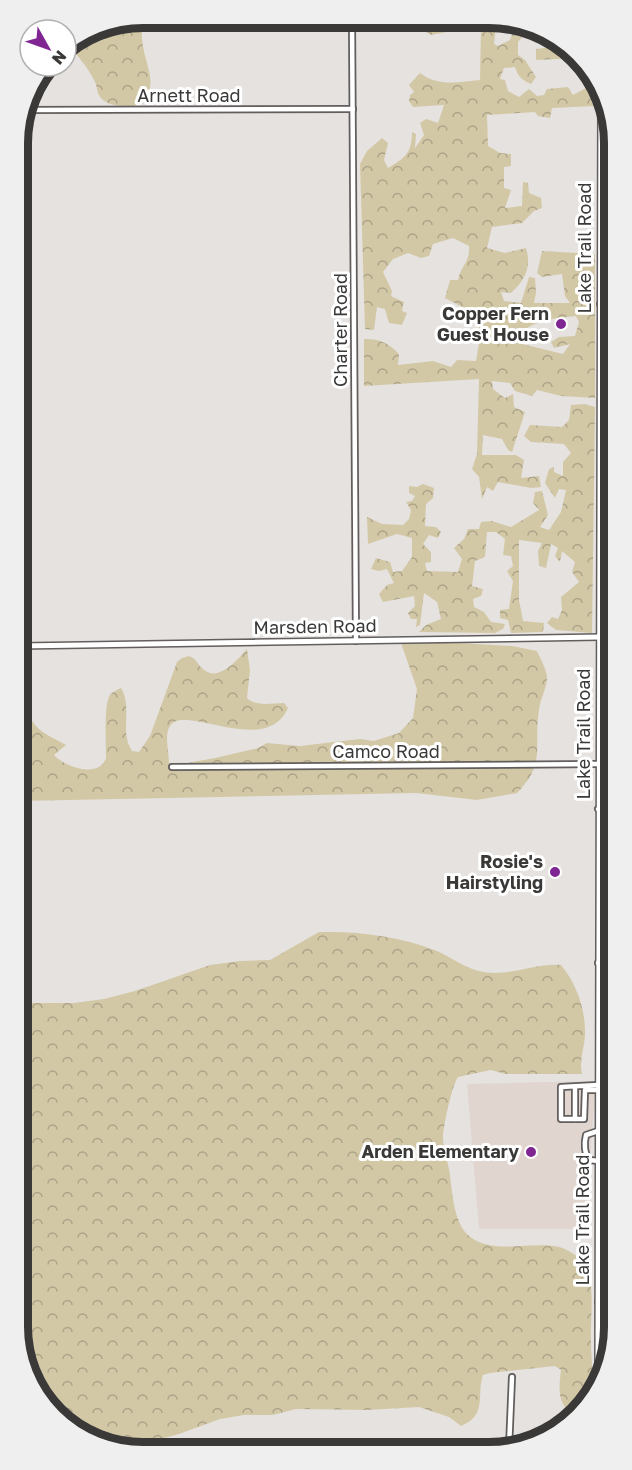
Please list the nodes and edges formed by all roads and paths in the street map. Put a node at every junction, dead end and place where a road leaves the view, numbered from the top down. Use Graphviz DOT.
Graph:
graph roads {
  1 [pos="352,28"];
  2 [pos="353,109"];
  3 [pos="33,110"];
  4 [pos="601,118"];
  5 [pos="600,304"];
  6 [pos="604,304"];
  7 [pos="600,637"];
  8 [pos="604,637"];
  9 [pos="356,641"];
  10 [pos="29,646"];
  11 [pos="599,764"];
  12 [pos="172,767"];
  13 [pos="603,806"];
  14 [pos="598,808"];
  15 [pos="598,963"];
  16 [pos="603,963"];
  17 [pos="575,1087"];
  18 [pos="598,1088"];
  19 [pos="575,1119"];
  20 [pos="598,1132"];
  21 [pos="603,1132"];
  22 [pos="598,1161"];
  23 [pos="598,1302"];
  24 [pos="603,1302"];
  25 [pos="598,1362"];
  26 [pos="512,1377"];
  27 [pos="509,1440"];
  1 -- 2 [label="street, Charter Road"];
  2 -- 3 [label="street, Arnett Road"];
  2 -- 9 [label="street, Charter Road"];
  4 -- 5 [label="street, Lake Trail Road"];
  5 -- 6 [label="street"];
  5 -- 7 [label="street, Lake Trail Road"];
  7 -- 8 [label="street, Marsden Road"];
  7 -- 9 [label="street, Marsden Road"];
  7 -- 11 [label="street, Lake Trail Road"];
  9 -- 10 [label="street, Marsden Road"];
  11 -- 12 [label="street, Camco Road"];
  11 -- 14 [label="street, Lake Trail Road"];
  13 -- 14 [label="street"];
  14 -- 15 [label="street, Lake Trail Road"];
  15 -- 16 [label="street"];
  15 -- 18 [label="street, Lake Trail Road"];
  17 -- 18 [label="street"];
  17 -- 19 [label="street"];
  17 -- 19 [label="street"];
  18 -- 19 [label="street"];
  18 -- 20 [label="street, Lake Trail Road"];
  20 -- 21 [label="street"];
  20 -- 22 [label="street, Lake Trail Road"];
  20 -- 22 [label="street"];
  22 -- 23 [label="street, Lake Trail Road"];
  23 -- 24 [label="street"];
  23 -- 25 [label="street, Lake Trail Road"];
  26 -- 27 [label="street"];
}
